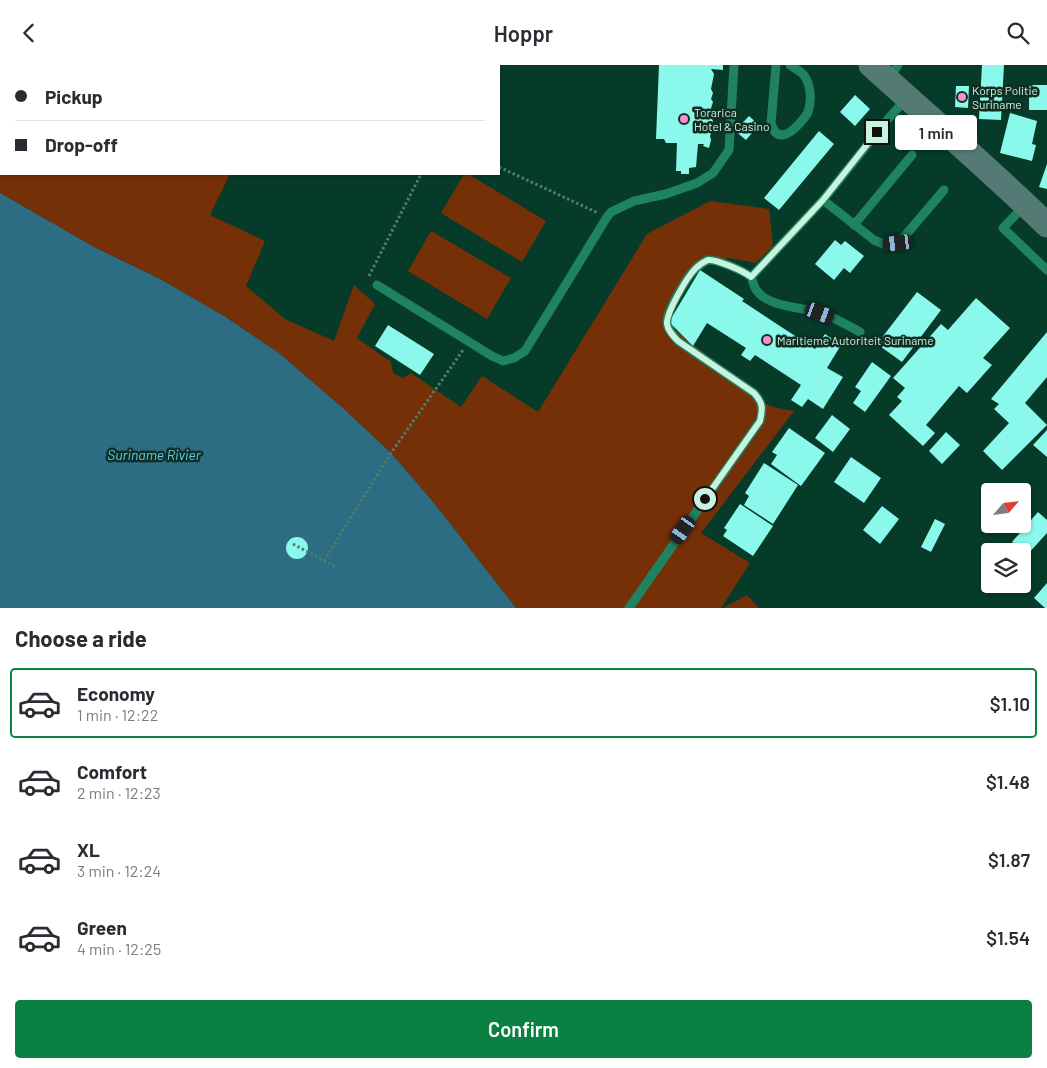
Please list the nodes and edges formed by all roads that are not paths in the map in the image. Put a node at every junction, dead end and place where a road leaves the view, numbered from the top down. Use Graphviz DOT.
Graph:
graph roads {
  1 [pos="734,65"];
  2 [pos="776,65"];
  3 [pos="790,65"];
  4 [pos="886,70"];
  5 [pos="908,97"];
  6 [pos="912,155"];
  7 [pos="944,190"];
  8 [pos="823,200"];
  9 [pos="1025,204"];
  10 [pos="854,225"];
  11 [pos="1047,225"];
  12 [pos="1047,270"];
  13 [pos="751,277"];
  14 [pos="377,285"];
  15 [pos="860,332"];
  16 [pos="629,608"];
  1 -- 14 [label="lane"];
  2 -- 3 [label="lane"];
  4 -- 5 [label="main road"];
  5 -- 8 [label="lane"];
  5 -- 9 [label="main road"];
  6 -- 10 [label="lane"];
  7 -- 10 [label="lane"];
  8 -- 10 [label="lane"];
  8 -- 13 [label="lane"];
  9 -- 11 [label="main road"];
  9 -- 12 [label="lane"];
  13 -- 15 [label="lane"];
  13 -- 16 [label="lane"];
}
